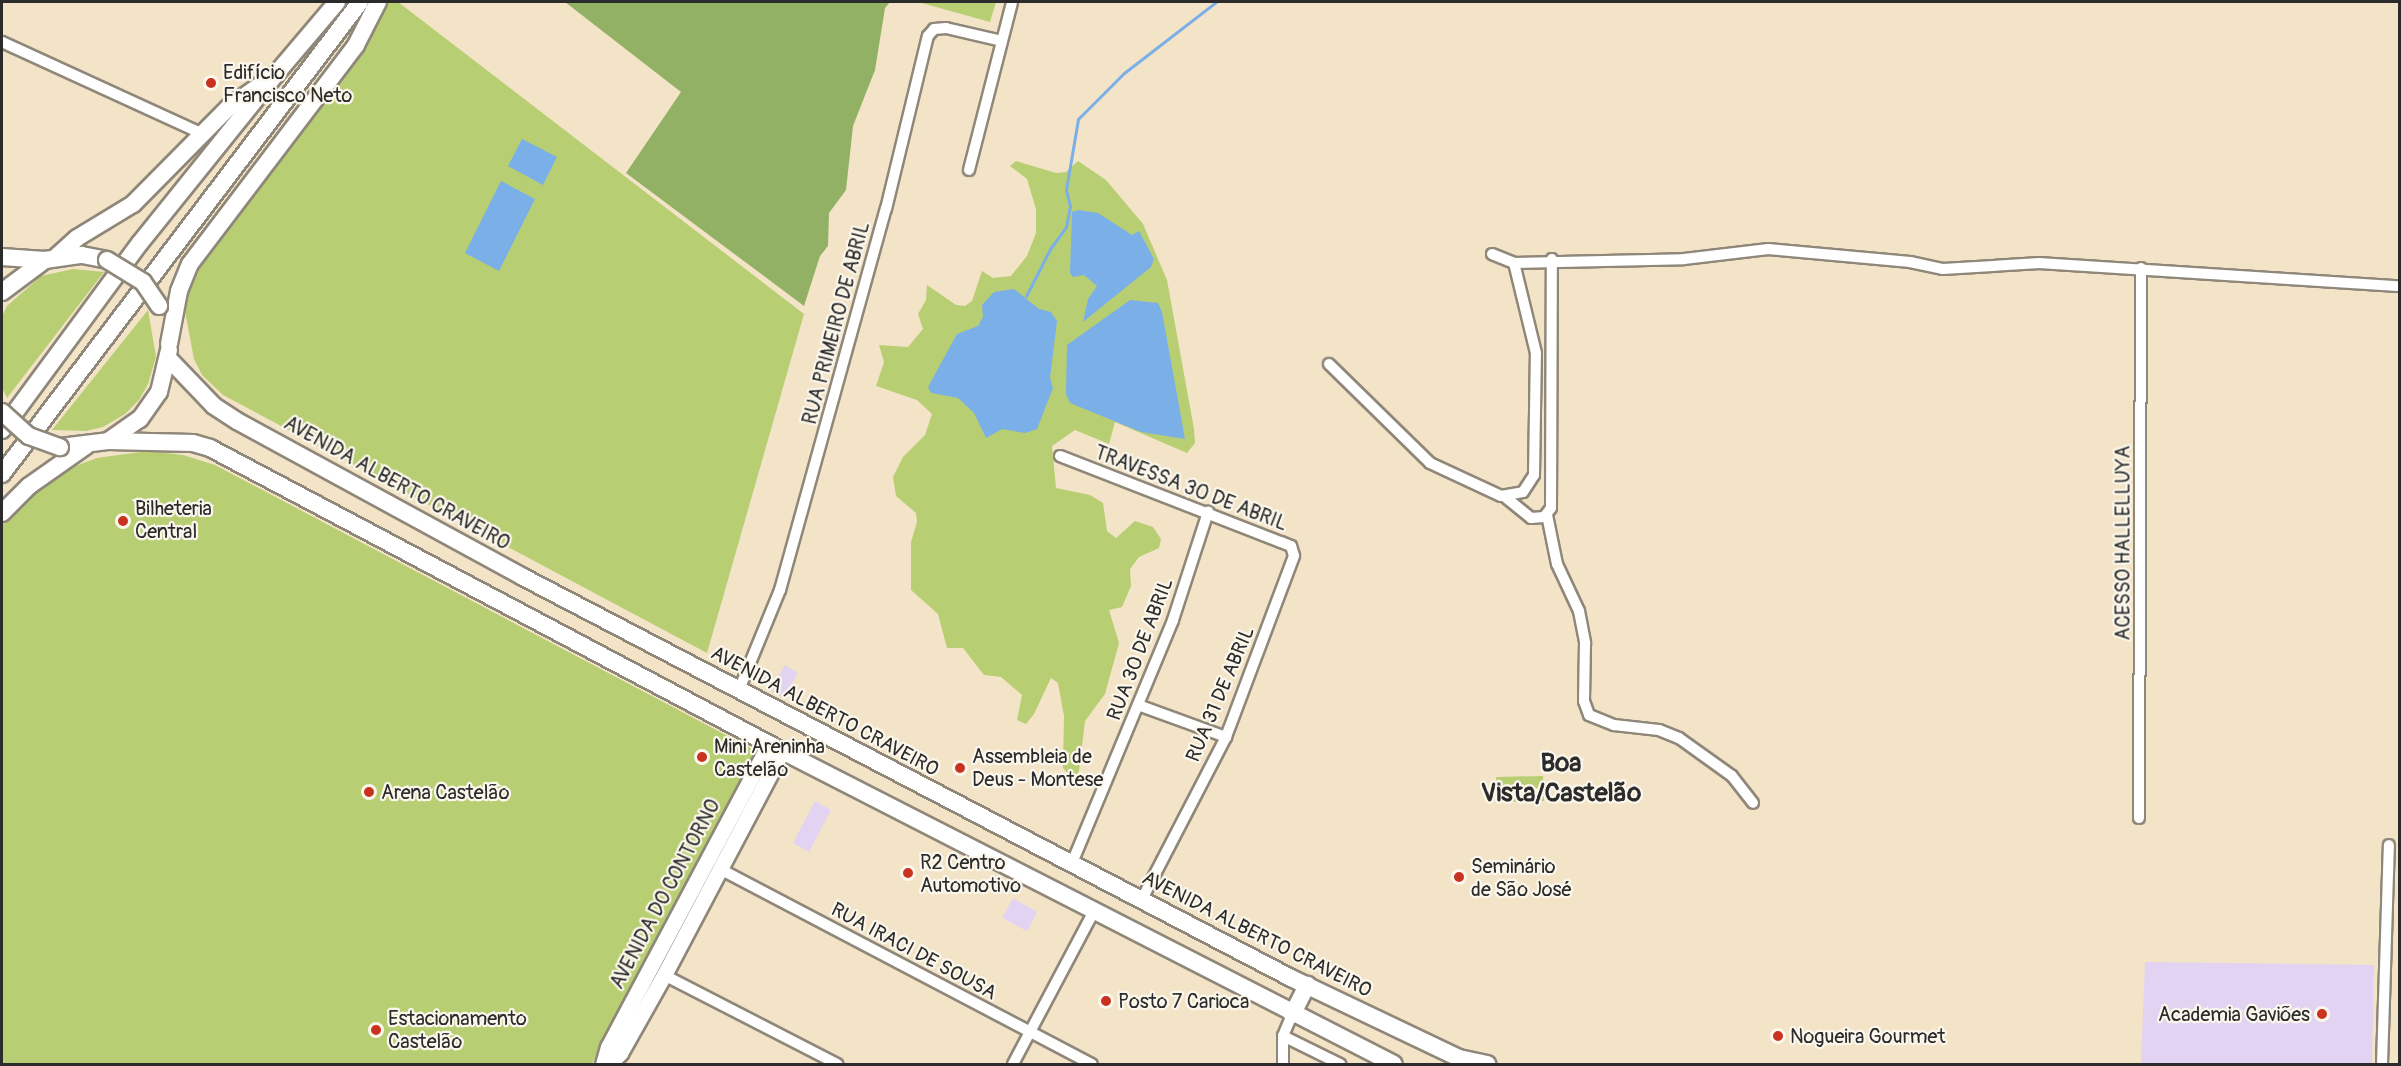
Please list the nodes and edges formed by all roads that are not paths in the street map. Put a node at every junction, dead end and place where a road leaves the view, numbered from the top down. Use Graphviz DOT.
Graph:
graph roads {
  1 [pos="334,2"];
  2 [pos="360,2"];
  3 [pos="378,2"];
  4 [pos="1012,2"];
  5 [pos="1002,41"];
  6 [pos="2,42"];
  7 [pos="276,74"];
  8 [pos="203,134"];
  9 [pos="969,170"];
  10 [pos="1492,254"];
  11 [pos="2,257"];
  12 [pos="51,259"];
  13 [pos="1552,259"];
  14 [pos="1514,263"];
  15 [pos="2141,268"];
  16 [pos="2400,286"];
  17 [pos="2,292"];
  18 [pos="169,351"];
  19 [pos="1329,364"];
  20 [pos="2,411"];
  21 [pos="2,430"];
  22 [pos="108,441"];
  23 [pos="86,446"];
  24 [pos="1060,456"];
  25 [pos="2,474"];
  26 [pos="1504,496"];
  27 [pos="1208,512"];
  28 [pos="2,513"];
  29 [pos="1547,515"];
  30 [pos="1292,563"];
  31 [pos="739,690"];
  32 [pos="1138,705"];
  33 [pos="1226,737"];
  34 [pos="775,748"];
  35 [pos="1753,803"];
  36 [pos="2139,818"];
  37 [pos="2389,845"];
  38 [pos="1072,863"];
  39 [pos="720,870"];
  40 [pos="1142,900"];
  41 [pos="1094,911"];
  42 [pos="664,975"];
  43 [pos="1307,985"];
  44 [pos="1292,1015"];
  45 [pos="1029,1031"];
  46 [pos="1283,1036"];
  47 [pos="603,1065"];
  48 [pos="609,1065"];
  49 [pos="837,1065"];
  50 [pos="1013,1065"];
  51 [pos="1092,1065"];
  52 [pos="1283,1065"];
  53 [pos="1340,1065"];
  54 [pos="1394,1065"];
  55 [pos="1487,1065"];
  56 [pos="2382,1065"];
  1 -- 7 [label="main road"];
  2 -- 25 [label="main road"];
  3 -- 18 [label="main road"];
  4 -- 5 [label="street"];
  5 -- 9 [label="street"];
  5 -- 31 [label="street, RUA PRIMEIRO DE ABRIL"];
  6 -- 8 [label="street"];
  7 -- 8 [label="main road"];
  7 -- 21 [label="main road"];
  8 -- 12 [label="main road"];
  10 -- 14 [label="street"];
  11 -- 12 [label="main road"];
  12 -- 17 [label="main road"];
  12 -- 18 [label="main road, bridge"];
  13 -- 14 [label="street"];
  13 -- 15 [label="street"];
  13 -- 29 [label="street"];
  14 -- 26 [label="street"];
  15 -- 16 [label="street"];
  15 -- 36 [label="street, ACESSO HALLELLUYA"];
  18 -- 22 [label="main road"];
  18 -- 31 [label="main road, AVENIDA ALBERTO CRAVEIRO"];
  19 -- 26 [label="street"];
  20 -- 23 [label="main road, bridge"];
  22 -- 23 [label="main road"];
  22 -- 34 [label="main road"];
  23 -- 28 [label="main road"];
  24 -- 27 [label="street, TRAVESSA 30 DE ABRIL"];
  26 -- 29 [label="street"];
  27 -- 30 [label="street, TRAVESSA 30 DE ABRIL"];
  27 -- 32 [label="street, RUA 30 DE ABRIL"];
  29 -- 35 [label="street"];
  30 -- 33 [label="street, RUA 31 DE ABRIL"];
  31 -- 38 [label="main road, AVENIDA ALBERTO CRAVEIRO"];
  32 -- 33 [label="street"];
  32 -- 38 [label="street, RUA 30 DE ABRIL"];
  33 -- 40 [label="street, RUA 31 DE ABRIL"];
  34 -- 39 [label="street, AVENIDA DO CONTORNO"];
  34 -- 41 [label="main road"];
  34 -- 47 [label="street, AVENIDA DO CONTORNO"];
  37 -- 56 [label="street"];
  38 -- 40 [label="main road, AVENIDA ALBERTO CRAVEIRO"];
  39 -- 42 [label="street, AVENIDA DO CONTORNO"];
  39 -- 45 [label="street, RUA IRACI DE SOUSA"];
  40 -- 43 [label="main road, AVENIDA ALBERTO CRAVEIRO"];
  41 -- 44 [label="main road"];
  41 -- 45 [label="street"];
  42 -- 48 [label="street, AVENIDA DO CONTORNO"];
  42 -- 49 [label="street"];
  43 -- 44 [label="main road"];
  43 -- 55 [label="main road, AVENIDA ALBERTO CRAVEIRO"];
  44 -- 46 [label="street"];
  44 -- 54 [label="main road"];
  45 -- 50 [label="street"];
  45 -- 51 [label="street, RUA IRACI DE SOUSA"];
  46 -- 52 [label="street"];
  46 -- 53 [label="street"];
}
